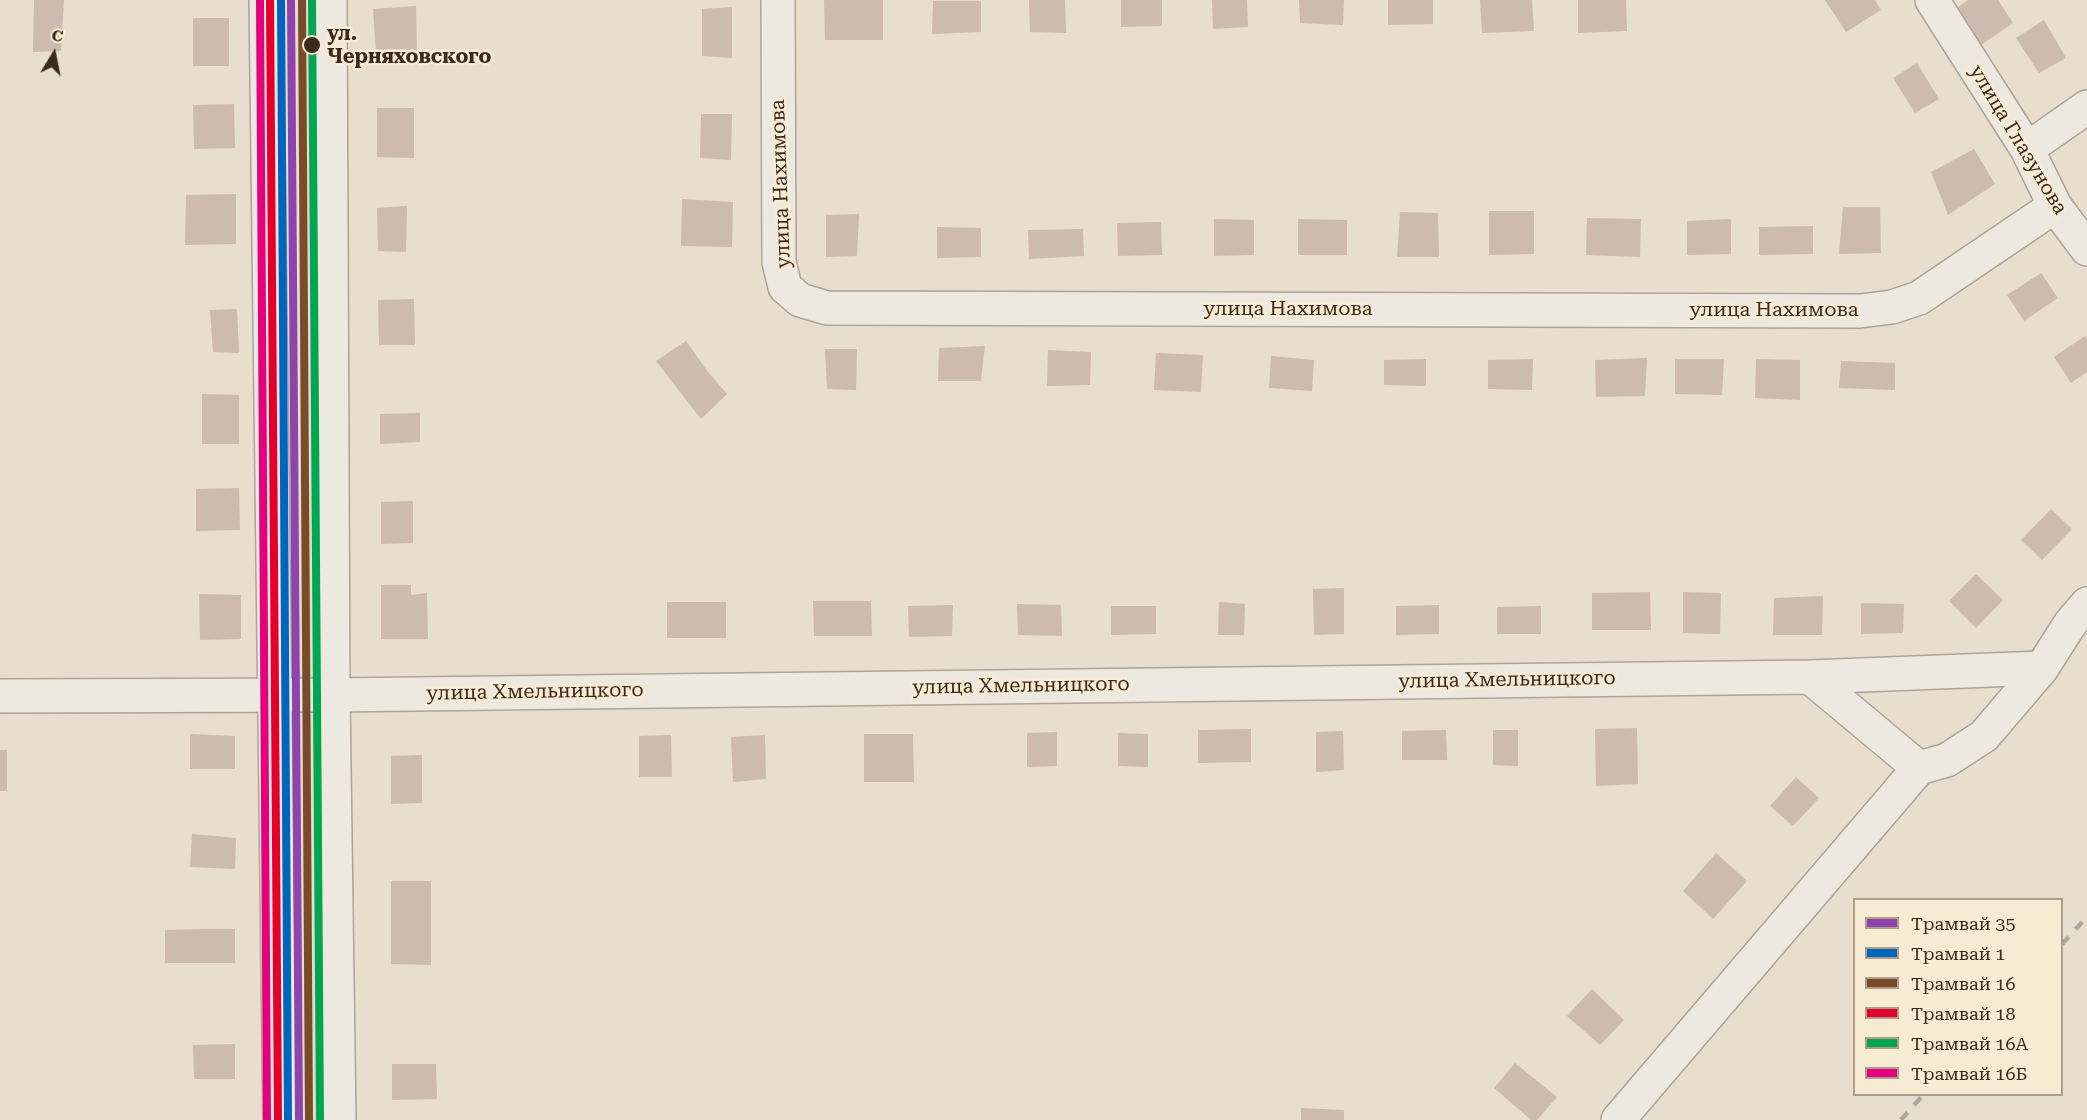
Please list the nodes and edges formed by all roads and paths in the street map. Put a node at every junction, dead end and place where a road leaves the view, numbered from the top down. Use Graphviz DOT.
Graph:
graph roads {
  1 [pos="266,0"];
  2 [pos="330,0"];
  3 [pos="778,0"];
  4 [pos="1932,0"];
  5 [pos="2087,107"];
  6 [pos="2027,149"];
  7 [pos="2055,206"];
  8 [pos="2087,249"];
  9 [pos="2087,604"];
  10 [pos="2042,668"];
  11 [pos="1809,676"];
  12 [pos="275,695"];
  13 [pos="333,695"];
  14 [pos="0,696"];
  15 [pos="1919,768"];
  16 [pos="280,1120"];
  17 [pos="339,1120"];
  18 [pos="1618,1120"];
  1 -- 12 [label="street"];
  2 -- 13 [label="street"];
  3 -- 7 [label="street, улица Нахимова"];
  4 -- 6 [label="street, улица Глазунова"];
  5 -- 6 [label="street"];
  6 -- 7 [label="street, улица Глазунова"];
  7 -- 8 [label="street, улица Глазунова"];
  9 -- 10 [label="street"];
  10 -- 11 [label="street, улица Хмельницкого"];
  10 -- 15 [label="street"];
  11 -- 13 [label="street, улица Хмельницкого"];
  11 -- 15 [label="street"];
  12 -- 13 [label="street, улица Хмельницкого"];
  12 -- 14 [label="street, улица Хмельницкого"];
  12 -- 16 [label="street"];
  13 -- 17 [label="street"];
  15 -- 18 [label="street"];
}
